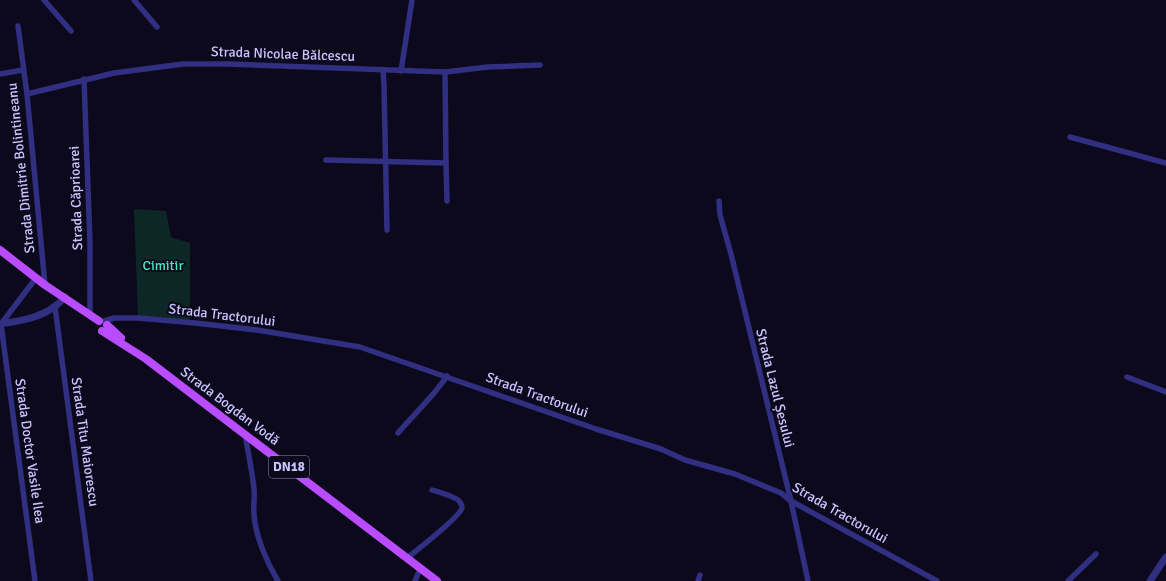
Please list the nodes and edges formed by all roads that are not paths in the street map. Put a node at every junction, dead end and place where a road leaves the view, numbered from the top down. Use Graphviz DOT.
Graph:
graph roads {
  1 [pos="134,0"];
  2 [pos="412,0"];
  3 [pos="47,1"];
  4 [pos="18,26"];
  5 [pos="157,27"];
  6 [pos="71,31"];
  7 [pos="540,65"];
  8 [pos="23,70"];
  9 [pos="383,70"];
  10 [pos="401,71"];
  11 [pos="445,72"];
  12 [pos="0,74"];
  13 [pos="84,79"];
  14 [pos="27,94"];
  15 [pos="1070,137"];
  16 [pos="326,160"];
  17 [pos="385,162"];
  18 [pos="1166,162"];
  19 [pos="446,163"];
  20 [pos="447,200"];
  21 [pos="720,200"];
  22 [pos="387,230"];
  23 [pos="0,250"];
  24 [pos="36,278"];
  25 [pos="45,285"];
  26 [pos="65,298"];
  27 [pos="55,307"];
  28 [pos="90,315"];
  29 [pos="0,324"];
  30 [pos="102,325"];
  31 [pos="447,376"];
  32 [pos="1127,377"];
  33 [pos="1166,392"];
  34 [pos="398,433"];
  35 [pos="245,434"];
  36 [pos="432,490"];
  37 [pos="791,501"];
  38 [pos="1096,554"];
  39 [pos="407,558"];
  40 [pos="1166,558"];
  41 [pos="420,569"];
  42 [pos="431,579"];
  43 [pos="35,581"];
  44 [pos="91,581"];
  45 [pos="278,581"];
  46 [pos="415,581"];
  47 [pos="808,581"];
  48 [pos="937,581"];
  49 [pos="1068,581"];
  50 [pos="1150,581"];
  1 -- 5 [label="street"];
  2 -- 10 [label="street"];
  3 -- 6 [label="street"];
  4 -- 8 [label="street, Strada Dimitrie Bolintineanu"];
  7 -- 11 [label="street, Strada Nicolae Bălcescu"];
  8 -- 12 [label="street"];
  8 -- 14 [label="street, Strada Dimitrie Bolintineanu"];
  9 -- 10 [label="street, Strada Nicolae Bălcescu"];
  9 -- 13 [label="street, Strada Nicolae Bălcescu"];
  9 -- 17 [label="street"];
  10 -- 11 [label="street, Strada Nicolae Bălcescu"];
  11 -- 19 [label="street"];
  13 -- 14 [label="street, Strada Nicolae Bălcescu"];
  13 -- 28 [label="street, Strada Căprioarei"];
  14 -- 25 [label="street, Strada Dimitrie Bolintineanu"];
  15 -- 18 [label="street"];
  16 -- 17 [label="street"];
  17 -- 19 [label="street"];
  17 -- 22 [label="street"];
  19 -- 20 [label="street"];
  21 -- 37 [label="street, Strada Lazul Șesului"];
  23 -- 24 [label="main road, Strada Bogdan Vodă / DN18"];
  24 -- 25 [label="main road, Strada Bogdan Vodă / DN18"];
  24 -- 29 [label="street"];
  25 -- 26 [label="main road, Strada Bogdan Vodă / DN18"];
  26 -- 27 [label="street"];
  26 -- 28 [label="main road, Strada Bogdan Vodă / DN18"];
  27 -- 29 [label="street"];
  27 -- 44 [label="street, Strada Titu Maiorescu"];
  28 -- 30 [label="main road, Strada Bogdan Vodă / DN18"];
  29 -- 43 [label="street, Strada Doctor Vasile Ilea"];
  30 -- 31 [label="street, Strada Tractorului"];
  30 -- 35 [label="main road, Strada Bogdan Vodă / DN18"];
  31 -- 34 [label="street"];
  31 -- 37 [label="street, Strada Tractorului"];
  32 -- 33 [label="street"];
  35 -- 39 [label="main road, Strada Bogdan Vodă / DN18"];
  35 -- 45 [label="street"];
  36 -- 39 [label="street"];
  37 -- 47 [label="street, Strada Lazul Șesului"];
  37 -- 48 [label="street, Strada Tractorului"];
  38 -- 49 [label="street"];
  39 -- 41 [label="main road, Strada Bogdan Vodă / DN18"];
  40 -- 50 [label="street"];
  41 -- 42 [label="main road, Strada Bogdan Vodă / DN18"];
  41 -- 46 [label="street"];
}
